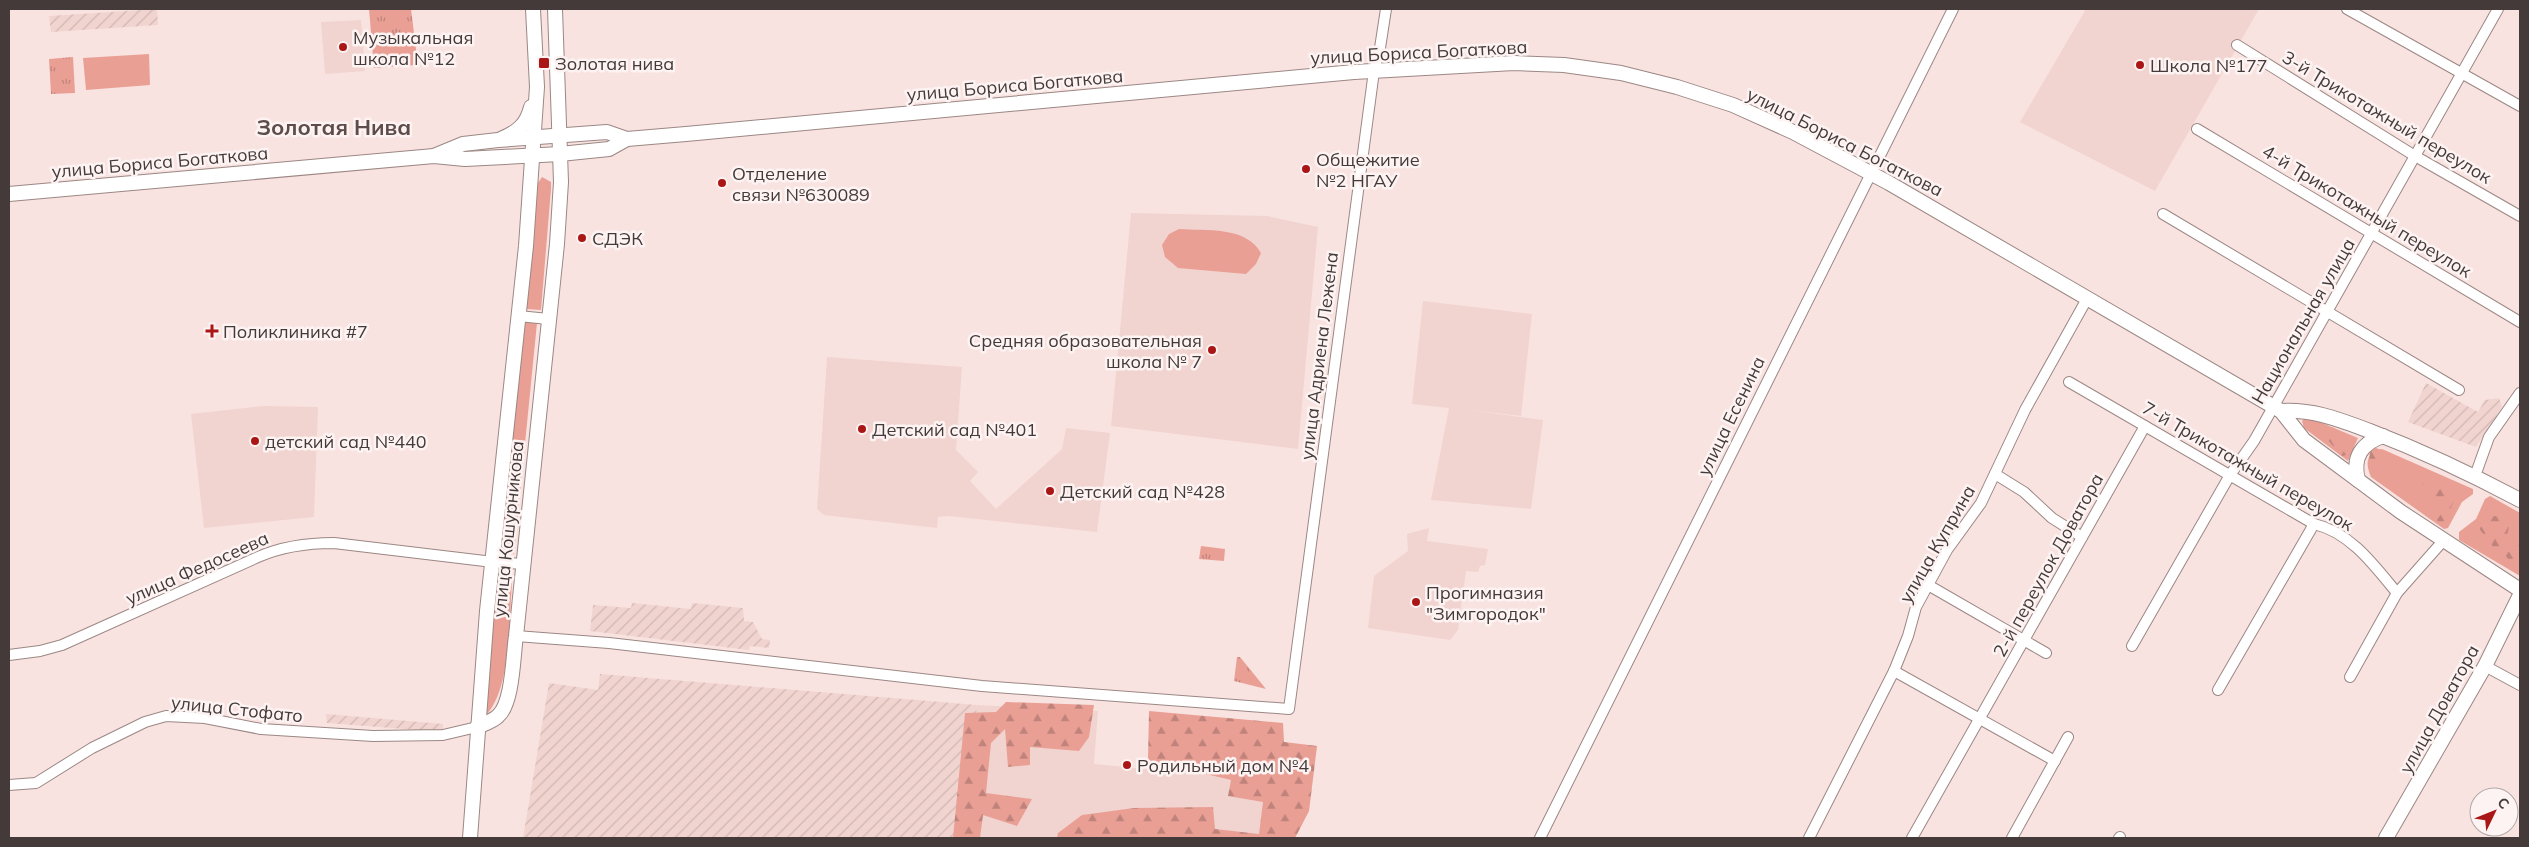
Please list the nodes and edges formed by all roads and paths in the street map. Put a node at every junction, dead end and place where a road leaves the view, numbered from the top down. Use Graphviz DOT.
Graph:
graph roads {
  1 [pos="533,9"];
  2 [pos="555,9"];
  3 [pos="1386,9"];
  4 [pos="1953,9"];
  5 [pos="2347,9"];
  6 [pos="2498,9"];
  7 [pos="2237,45"];
  8 [pos="1374,71"];
  9 [pos="2461,74"];
  10 [pos="537,80"];
  11 [pos="2520,106"];
  12 [pos="2197,129"];
  13 [pos="560,137"];
  14 [pos="533,139"];
  15 [pos="627,139"];
  16 [pos="498,140"];
  17 [pos="560,154"];
  18 [pos="531,155"];
  19 [pos="434,156"];
  20 [pos="2415,156"];
  21 [pos="1870,172"];
  22 [pos="9,194"];
  23 [pos="2162,214"];
  24 [pos="2520,216"];
  25 [pos="2372,233"];
  26 [pos="2088,297"];
  27 [pos="2326,311"];
  28 [pos="519,316"];
  29 [pos="548,319"];
  30 [pos="2520,322"];
  31 [pos="2069,382"];
  32 [pos="2459,390"];
  33 [pos="2520,393"];
  34 [pos="2277,409"];
  35 [pos="2145,426"];
  36 [pos="2383,436"];
  37 [pos="1995,474"];
  38 [pos="2230,475"];
  39 [pos="2475,476"];
  40 [pos="2358,480"];
  41 [pos="2520,500"];
  42 [pos="2314,524"];
  43 [pos="2082,537"];
  44 [pos="2443,541"];
  45 [pos="493,562"];
  46 [pos="522,564"];
  47 [pos="1928,585"];
  48 [pos="2520,590"];
  49 [pos="2397,593"];
  50 [pos="2520,596"];
  51 [pos="516,636"];
  52 [pos="2024,640"];
  53 [pos="2132,646"];
  54 [pos="2046,653"];
  55 [pos="9,654"];
  56 [pos="2485,666"];
  57 [pos="1894,671"];
  58 [pos="2350,677"];
  59 [pos="2520,685"];
  60 [pos="2218,690"];
  61 [pos="1979,719"];
  62 [pos="478,727"];
  63 [pos="2068,737"];
  64 [pos="2055,761"];
  65 [pos="9,785"];
  66 [pos="470,838"];
  67 [pos="1540,838"];
  68 [pos="1809,838"];
  69 [pos="1912,838"];
  70 [pos="2012,838"];
  71 [pos="2386,838"];
  1 -- 10 [label="main road, улица Кошурникова"];
  2 -- 13 [label="main road, улица Кошурникова"];
  3 -- 8 [label="street, улица Адриена Лежена"];
  4 -- 21 [label="street, улица Есенина"];
  5 -- 9 [label="street"];
  6 -- 9 [label="street, Национальная улица"];
  7 -- 20 [label="street, 3-й Трикотажный переулок"];
  8 -- 15 [label="main road, улица Бориса Богаткова"];
  8 -- 21 [label="main road, улица Бориса Богаткова"];
  8 -- 51 [label="street, улица Адриена Лежена"];
  9 -- 11 [label="street"];
  9 -- 20 [label="street, Национальная улица"];
  10 -- 14 [label="main road, улица Кошурникова"];
  10 -- 16 [label="main road"];
  12 -- 25 [label="street, 4-й Трикотажный переулок"];
  13 -- 14 [label="main road, улица Бориса Богаткова"];
  13 -- 15 [label="main road, улица Бориса Богаткова"];
  13 -- 17 [label="main road, улица Кошурникова"];
  14 -- 16 [label="main road, улица Бориса Богаткова"];
  14 -- 18 [label="main road, улица Кошурникова"];
  15 -- 17 [label="main road, улица Бориса Богаткова"];
  16 -- 19 [label="main road, улица Бориса Богаткова"];
  17 -- 18 [label="main road, улица Бориса Богаткова"];
  17 -- 29 [label="main road, улица Кошурникова"];
  18 -- 19 [label="main road, улица Бориса Богаткова"];
  18 -- 28 [label="main road, улица Кошурникова"];
  19 -- 22 [label="main road, улица Бориса Богаткова"];
  20 -- 24 [label="street, 3-й Трикотажный переулок"];
  20 -- 25 [label="street, Национальная улица"];
  21 -- 26 [label="main road, улица Бориса Богаткова"];
  21 -- 67 [label="street, улица Есенина"];
  23 -- 27 [label="street"];
  25 -- 27 [label="street, Национальная улица"];
  25 -- 30 [label="street, 4-й Трикотажный переулок"];
  26 -- 34 [label="main road, улица Бориса Богаткова"];
  26 -- 37 [label="street, улица Куприна"];
  27 -- 32 [label="street"];
  27 -- 34 [label="street, Национальная улица"];
  28 -- 29 [label="street"];
  28 -- 45 [label="main road, улица Кошурникова"];
  29 -- 46 [label="main road, улица Кошурникова"];
  31 -- 35 [label="street, 7-й Трикотажный переулок"];
  33 -- 39 [label="street"];
  34 -- 36 [label="main road"];
  34 -- 38 [label="street, Национальная улица"];
  34 -- 40 [label="main road, улица Бориса Богаткова"];
  35 -- 38 [label="street, 7-й Трикотажный переулок"];
  35 -- 43 [label="street, 2-й переулок Доватора"];
  36 -- 39 [label="main road"];
  36 -- 40 [label="main road"];
  37 -- 43 [label="street"];
  37 -- 47 [label="street, улица Куприна"];
  38 -- 42 [label="street, 7-й Трикотажный переулок"];
  38 -- 53 [label="street, Национальная улица"];
  39 -- 41 [label="main road"];
  40 -- 44 [label="main road, улица Бориса Богаткова"];
  42 -- 49 [label="street, 7-й Трикотажный переулок"];
  42 -- 60 [label="street"];
  43 -- 52 [label="street, 2-й переулок Доватора"];
  44 -- 48 [label="main road, улица Бориса Богаткова"];
  44 -- 49 [label="street"];
  45 -- 46 [label="street, улица Федосеева"];
  45 -- 55 [label="street, улица Федосеева"];
  45 -- 62 [label="main road, улица Кошурникова"];
  46 -- 51 [label="main road, улица Кошурникова"];
  47 -- 52 [label="street"];
  47 -- 57 [label="street, улица Куприна"];
  49 -- 58 [label="street"];
  50 -- 56 [label="main road, улица Доватора"];
  51 -- 62 [label="main road, улица Кошурникова"];
  52 -- 54 [label="street"];
  52 -- 61 [label="street, 2-й переулок Доватора"];
  56 -- 59 [label="street"];
  56 -- 71 [label="main road, улица Доватора"];
  57 -- 61 [label="street"];
  57 -- 68 [label="street, улица Куприна"];
  61 -- 64 [label="street"];
  61 -- 69 [label="street, 2-й переулок Доватора"];
  62 -- 65 [label="street, улица Стофато"];
  62 -- 66 [label="main road, улица Кошурникова"];
  63 -- 64 [label="street"];
  64 -- 70 [label="street"];
}
